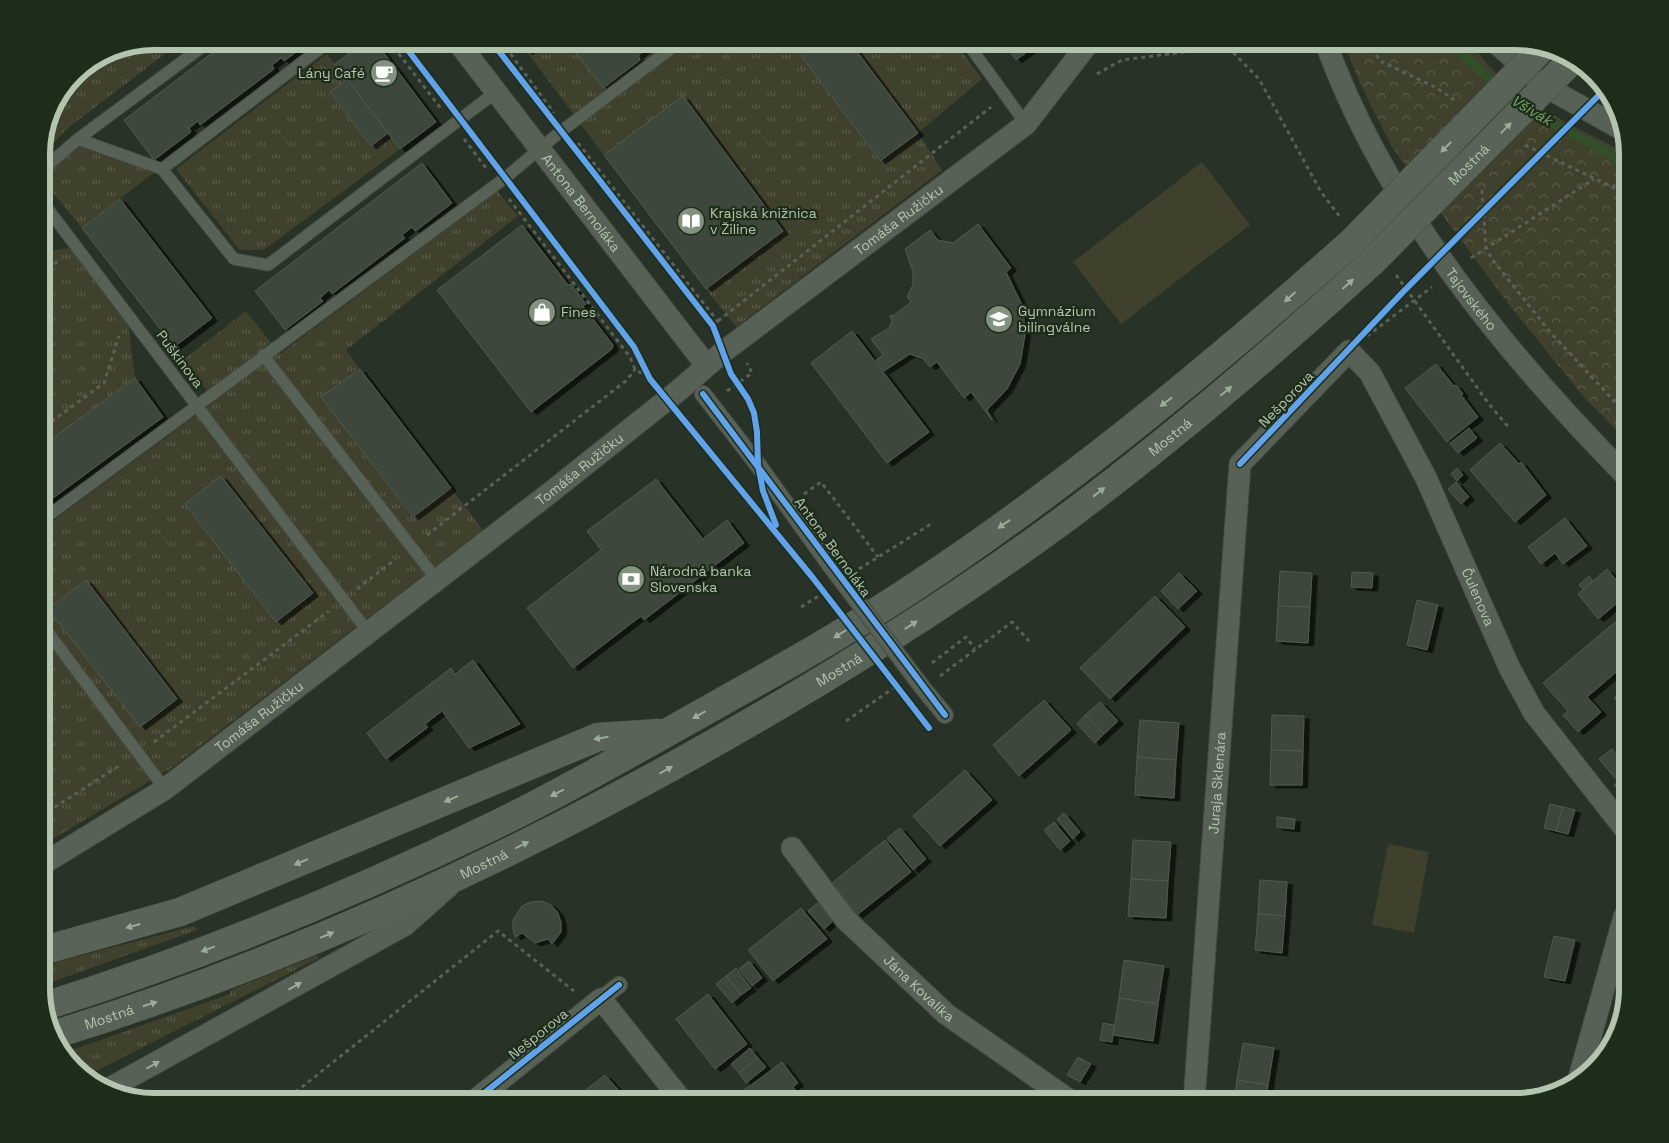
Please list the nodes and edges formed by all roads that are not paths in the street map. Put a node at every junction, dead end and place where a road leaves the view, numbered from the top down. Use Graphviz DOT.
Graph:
graph roads {
  1 [pos="198,50"];
  2 [pos="318,50"];
  3 [pos="464,50"];
  4 [pos="670,50"];
  5 [pos="972,50"];
  6 [pos="1083,50"];
  7 [pos="1328,50"];
  8 [pos="1504,50"];
  9 [pos="1537,53"];
  10 [pos="1568,65"];
  11 [pos="496,92"];
  12 [pos="1026,124"];
  13 [pos="1615,126"];
  14 [pos="78,140"];
  15 [pos="540,150"];
  16 [pos="50,164"];
  17 [pos="162,169"];
  18 [pos="50,211"];
  19 [pos="1349,351"];
  20 [pos="721,353"];
  21 [pos="263,355"];
  22 [pos="707,399"];
  23 [pos="196,405"];
  24 [pos="1240,464"];
  25 [pos="1619,469"];
  26 [pos="50,515"];
  27 [pos="437,580"];
  28 [pos="368,632"];
  29 [pos="50,634"];
  30 [pos="945,715"];
  31 [pos="667,732"];
  32 [pos="165,789"];
  33 [pos="1619,822"];
  34 [pos="792,848"];
  35 [pos="50,860"];
  36 [pos="462,874"];
  37 [pos="1619,935"];
  38 [pos="50,949"];
  39 [pos="619,985"];
  40 [pos="601,999"];
  41 [pos="51,1004"];
  42 [pos="60,1033"];
  43 [pos="1582,1068"];
  44 [pos="116,1085"];
  45 [pos="485,1093"];
  46 [pos="676,1093"];
  47 [pos="1059,1093"];
  48 [pos="1195,1093"];
  1 -- 14 [label="lane"];
  2 -- 17 [label="lane"];
  3 -- 11 [label="street, Antona Bernoláka"];
  4 -- 15 [label="lane"];
  5 -- 12 [label="lane"];
  6 -- 12 [label="street, Tomáša Ružičku"];
  7 -- 25 [label="street, Tajovského"];
  8 -- 13 [label="street"];
  9 -- 31 [label="main road, Mostná, one-way, bridge"];
  36 -- 10 [label="main road, Mostná, one-way, bridge"];
  11 -- 15 [label="street, Antona Bernoláka"];
  11 -- 17 [label="lane"];
  12 -- 20 [label="street, Tomáša Ružičku"];
  14 -- 16 [label="lane"];
  14 -- 17 [label="lane"];
  15 -- 20 [label="street, Antona Bernoláka"];
  15 -- 21 [label="lane"];
  18 -- 23 [label="lane, Puškinova"];
  19 -- 24 [label="street, Nešporova"];
  19 -- 33 [label="street, Čulenova"];
  20 -- 27 [label="street, Tomáša Ružičku"];
  21 -- 23 [label="lane"];
  21 -- 27 [label="lane"];
  22 -- 30 [label="street, Antona Bernoláka, bridge"];
  23 -- 26 [label="lane, Puškinova"];
  23 -- 28 [label="lane"];
  24 -- 48 [label="street, Juraja Sklenára"];
  27 -- 28 [label="street, Tomáša Ružičku"];
  28 -- 32 [label="street, Tomáša Ružičku"];
  29 -- 32 [label="lane"];
  31 -- 38 [label="main road, one-way"];
  31 -- 41 [label="main road, Mostná, one-way"];
  32 -- 35 [label="street, Tomáša Ružičku"];
  34 -- 47 [label="street, Jána Kovalíka"];
  42 -- 36 [label="main road, Mostná, one-way"];
  44 -- 36 [label="street, one-way"];
  37 -- 43 [label="street"];
  39 -- 40 [label="street, Nešporova"];
  40 -- 45 [label="street, Nešporova"];
  40 -- 46 [label="street"];
}
